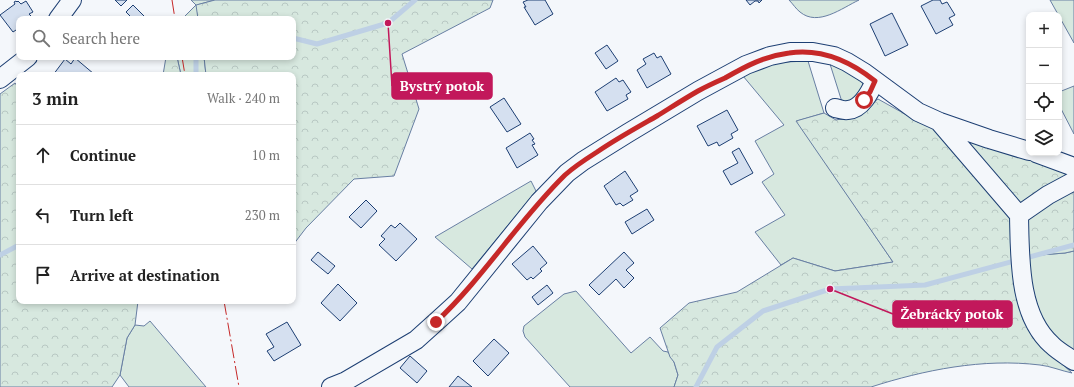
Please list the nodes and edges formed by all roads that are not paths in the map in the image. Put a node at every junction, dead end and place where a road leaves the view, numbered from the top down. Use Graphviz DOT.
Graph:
graph roads {
  1 [pos="24,60"];
  2 [pos="0,79"];
  3 [pos="875,81"];
  4 [pos="835,108"];
  5 [pos="940,122"];
  6 [pos="1026,150"];
  7 [pos="1044,156"];
  8 [pos="1074,167"];
  9 [pos="1074,181"];
  10 [pos="1019,215"];
  11 [pos="1074,361"];
  12 [pos="331,387"];
  1 -- 2 [label="street"];
  3 -- 4 [label="street"];
  3 -- 5 [label="street"];
  3 -- 12 [label="street"];
  5 -- 6 [label="street"];
  5 -- 10 [label="street"];
  7 -- 8 [label="street"];
  9 -- 10 [label="street"];
  10 -- 11 [label="street"];
}
